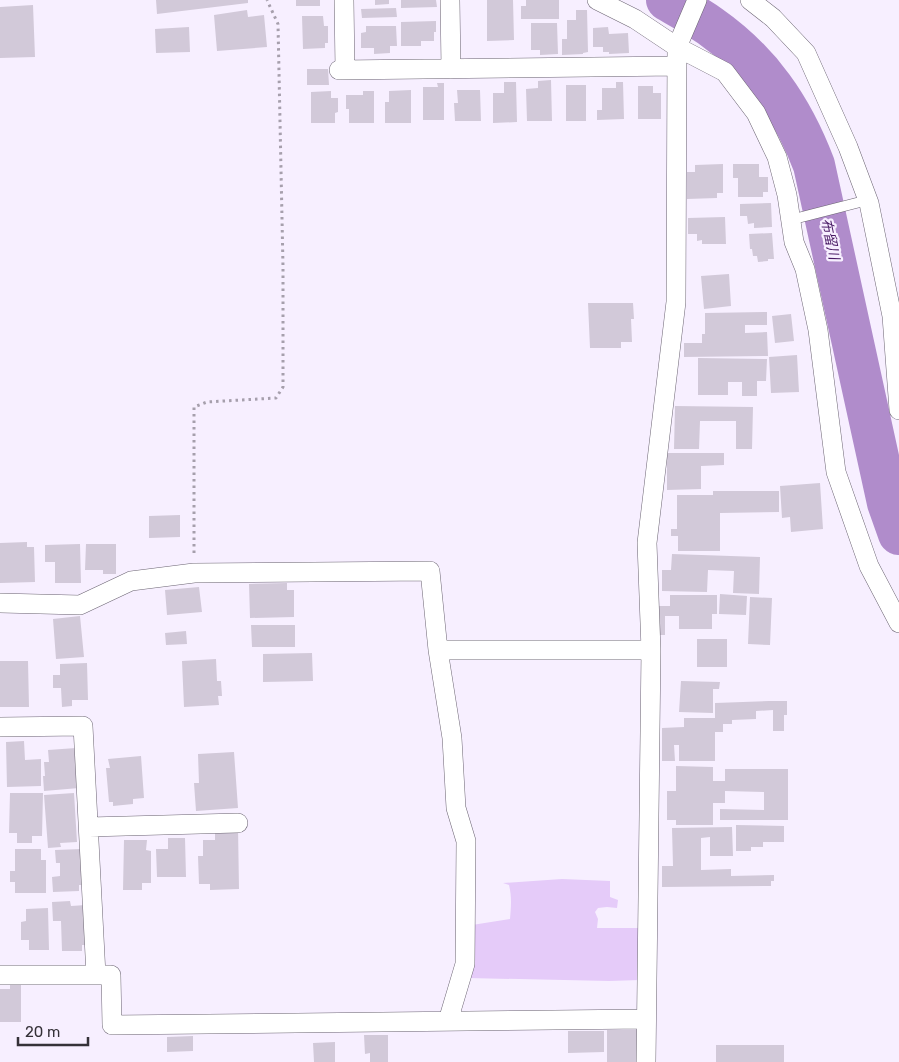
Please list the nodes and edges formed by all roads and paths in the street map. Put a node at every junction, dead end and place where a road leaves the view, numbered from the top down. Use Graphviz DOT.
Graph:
graph roads {
  1 [pos="267,0"];
  2 [pos="344,0"];
  3 [pos="450,0"];
  4 [pos="597,0"];
  5 [pos="697,0"];
  6 [pos="750,0"];
  7 [pos="678,50"];
  8 [pos="451,69"];
  9 [pos="865,201"];
  10 [pos="793,220"];
  11 [pos="899,410"];
  12 [pos="194,573"];
  13 [pos="0,603"];
  14 [pos="899,623"];
  15 [pos="438,650"];
  16 [pos="651,650"];
  17 [pos="0,727"];
  18 [pos="238,823"];
  19 [pos="89,827"];
  20 [pos="0,975"];
  21 [pos="96,975"];
  22 [pos="646,1019"];
  23 [pos="448,1021"];
  24 [pos="646,1062"];
  1 -- 12 [label="path"];
  2 -- 8 [label="street"];
  3 -- 8 [label="street"];
  4 -- 7 [label="street"];
  5 -- 7 [label="street"];
  6 -- 9 [label="street"];
  7 -- 8 [label="street"];
  7 -- 10 [label="street"];
  7 -- 16 [label="street"];
  9 -- 10 [label="lane"];
  9 -- 11 [label="street"];
  10 -- 14 [label="street"];
  12 -- 13 [label="street"];
  12 -- 15 [label="street"];
  15 -- 16 [label="street"];
  15 -- 23 [label="street"];
  16 -- 22 [label="street"];
  17 -- 19 [label="street"];
  18 -- 19 [label="street"];
  19 -- 21 [label="street"];
  20 -- 21 [label="street"];
  21 -- 23 [label="street"];
  22 -- 23 [label="street"];
  22 -- 24 [label="street"];
}
